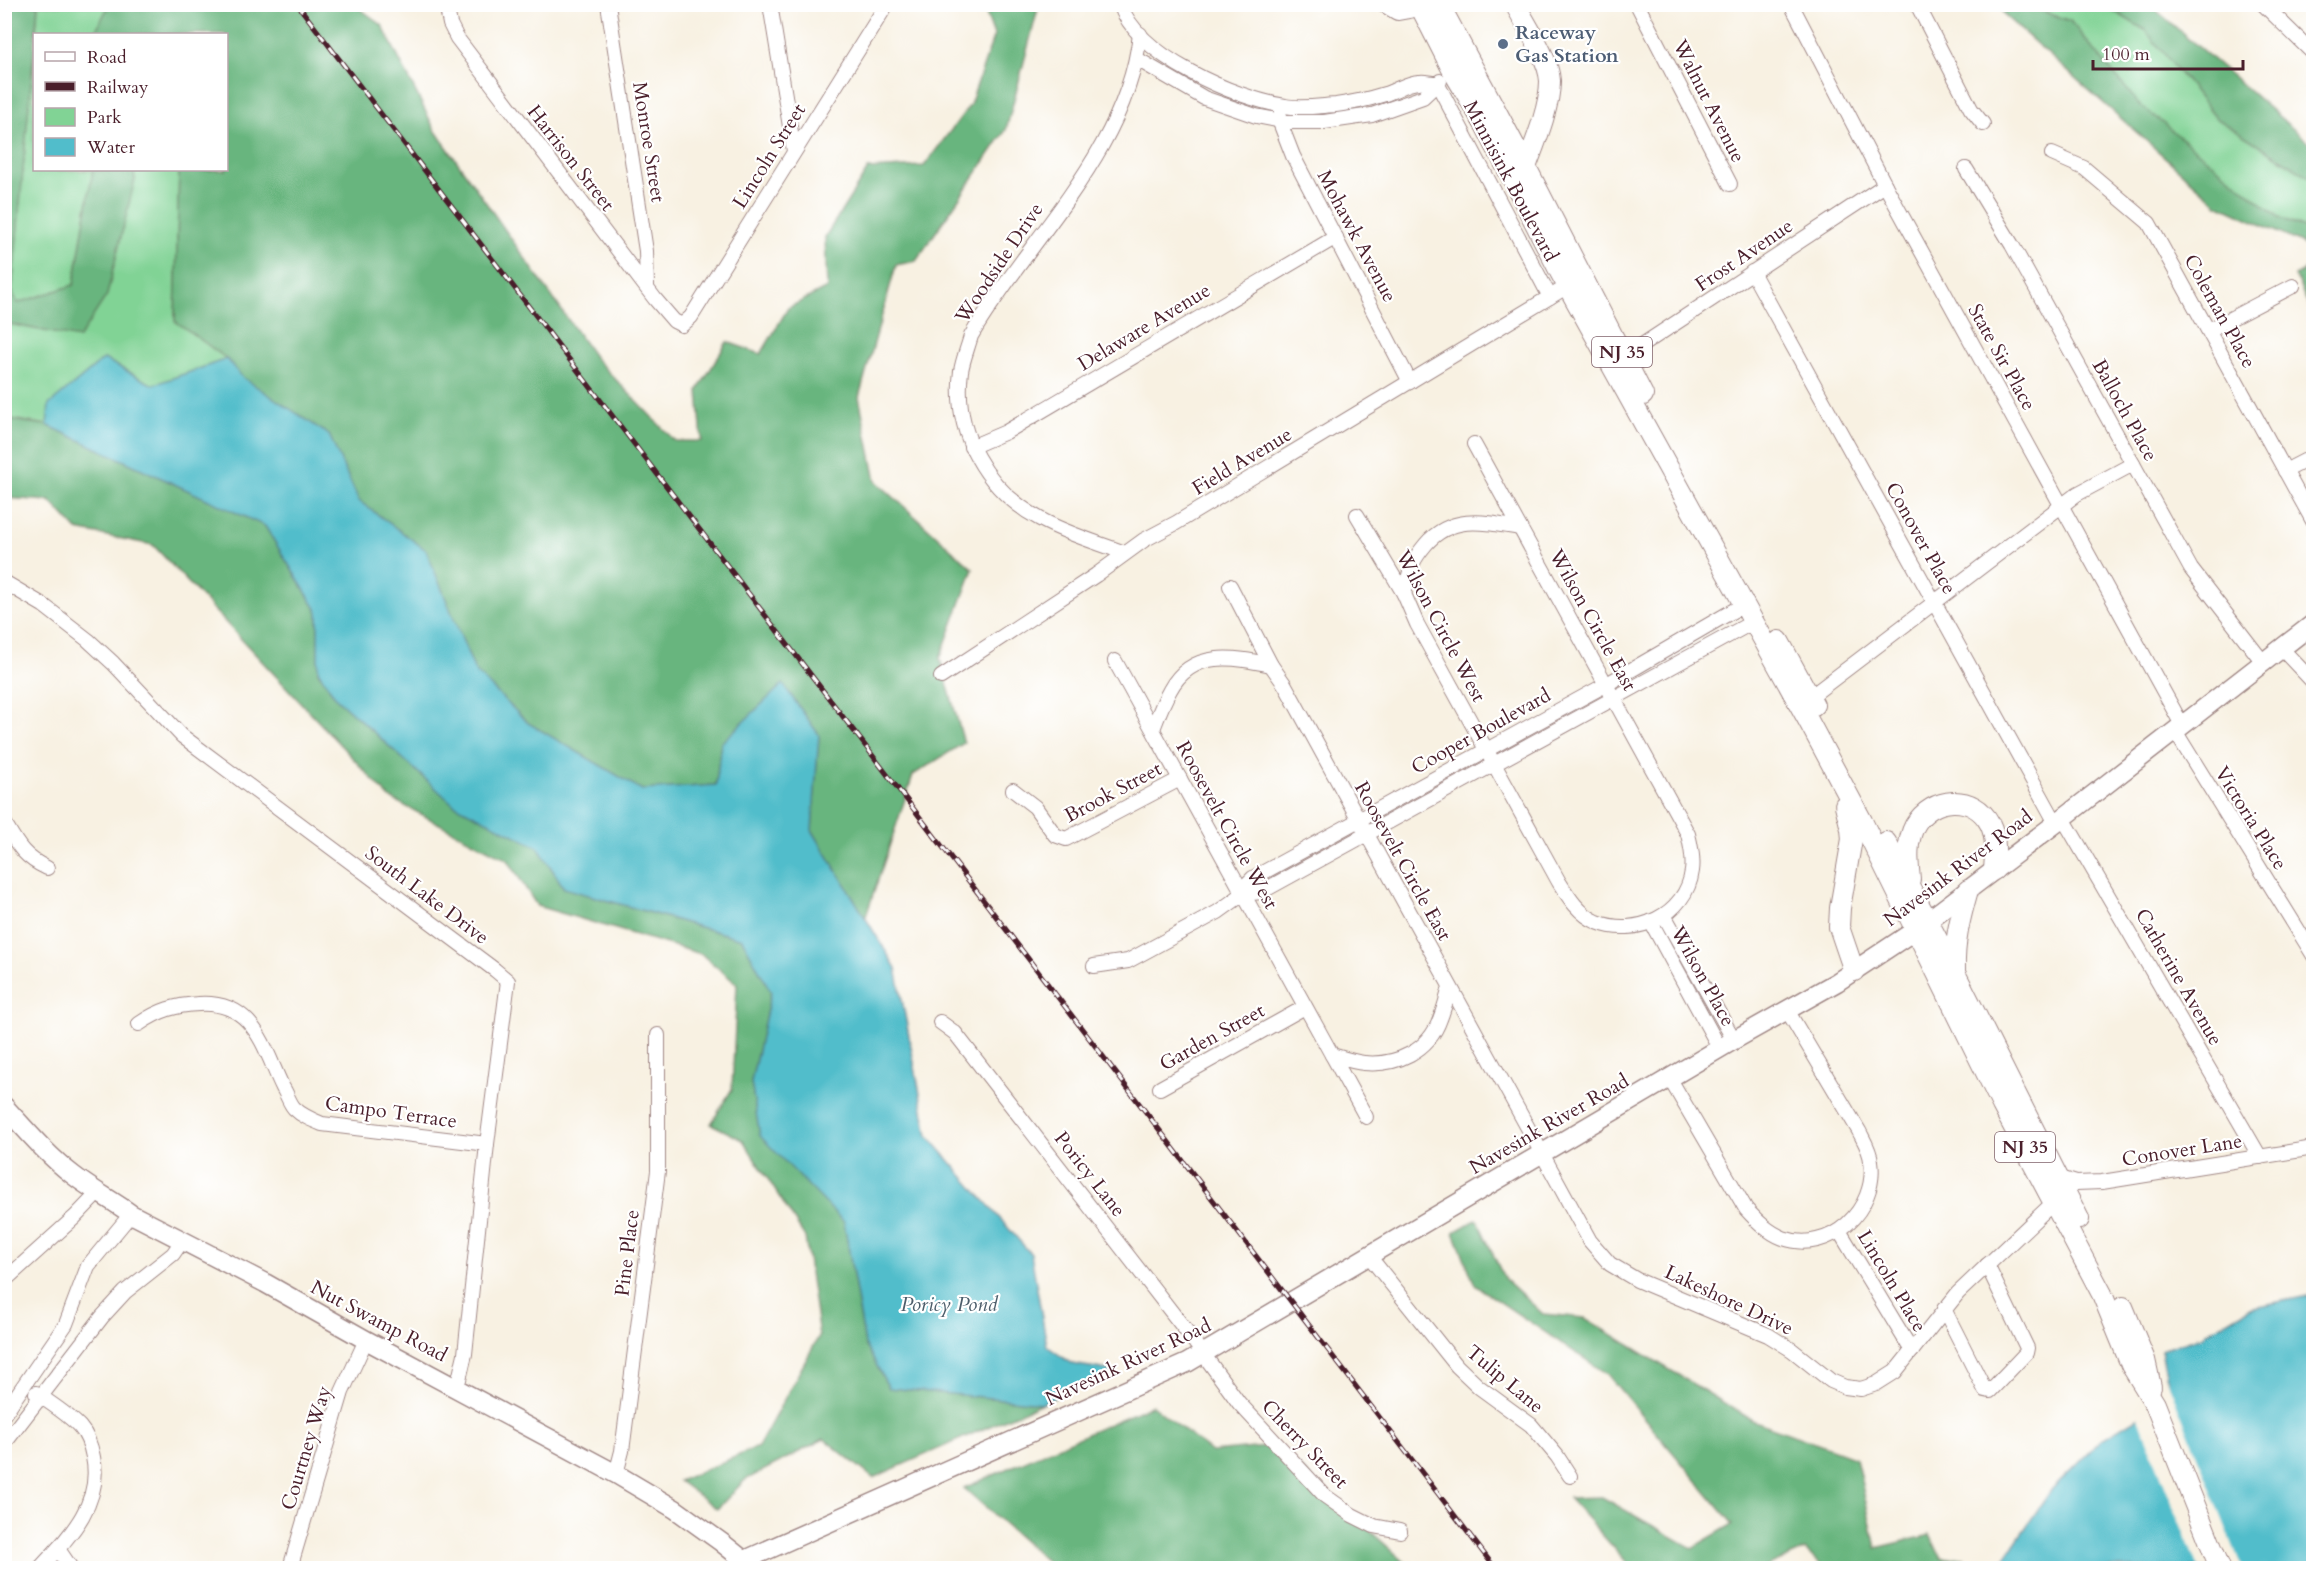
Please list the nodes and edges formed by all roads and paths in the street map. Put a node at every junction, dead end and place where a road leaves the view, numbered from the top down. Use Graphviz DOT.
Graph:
graph roads {
  1 [pos="446,4"];
  2 [pos="608,4"];
  3 [pos="770,4"];
  4 [pos="887,4"];
  5 [pos="1120,4"];
  6 [pos="1388,4"];
  7 [pos="1515,4"];
  8 [pos="1637,4"];
  9 [pos="1791,4"];
  10 [pos="1917,4"];
  11 [pos="2264,4"];
  12 [pos="1425,5"];
  13 [pos="1140,34"];
  14 [pos="2313,54"];
  15 [pos="1137,59"];
  16 [pos="1454,73"];
  17 [pos="1437,83"];
  18 [pos="1281,105"];
  19 [pos="1279,120"];
  20 [pos="1983,124"];
  21 [pos="794,151"];
  22 [pos="2052,154"];
  23 [pos="1526,167"];
  24 [pos="1966,169"];
  25 [pos="1730,184"];
  26 [pos="1885,185"];
  27 [pos="1336,237"];
  28 [pos="1752,272"];
  29 [pos="646,286"];
  30 [pos="1568,286"];
  31 [pos="2293,286"];
  32 [pos="1550,297"];
  33 [pos="682,325"];
  34 [pos="2209,330"];
  35 [pos="1624,357"];
  36 [pos="1410,382"];
  37 [pos="1474,444"];
  38 [pos="971,447"];
  39 [pos="2313,456"];
  40 [pos="2133,464"];
  41 [pos="2285,471"];
  42 [pos="2061,506"];
  43 [pos="1357,514"];
  44 [pos="2313,523"];
  45 [pos="1520,528"];
  46 [pos="1125,554"];
  47 [pos="4,582"];
  48 [pos="1230,586"];
  49 [pos="1404,594"];
  50 [pos="1935,603"];
  51 [pos="1748,613"];
  52 [pos="2313,623"];
  53 [pos="2281,648"];
  54 [pos="1115,661"];
  55 [pos="2263,662"];
  56 [pos="1271,665"];
  57 [pos="941,677"];
  58 [pos="1607,684"];
  59 [pos="2313,684"];
  60 [pos="1810,697"];
  61 [pos="1614,698"];
  62 [pos="2178,728"];
  63 [pos="1153,729"];
  64 [pos="1487,750"];
  65 [pos="1494,764"];
  66 [pos="1180,778"];
  67 [pos="1839,779"];
  68 [pos="1013,790"];
  69 [pos="1359,820"];
  70 [pos="2060,820"];
  71 [pos="4,822"];
  72 [pos="1366,834"];
  73 [pos="47,868"];
  74 [pos="1994,870"];
  75 [pos="1968,890"];
  76 [pos="1912,891"];
  77 [pos="1243,894"];
  78 [pos="1664,915"];
  79 [pos="1651,922"];
  80 [pos="1921,926"];
  81 [pos="2313,956"];
  82 [pos="1094,966"];
  83 [pos="1854,971"];
  84 [pos="1955,973"];
  85 [pos="1450,987"];
  86 [pos="1305,1007"];
  87 [pos="1787,1010"];
  88 [pos="940,1022"];
  89 [pos="139,1024"];
  90 [pos="658,1035"];
  91 [pos="1727,1044"];
  92 [pos="1332,1055"];
  93 [pos="1670,1079"];
  94 [pos="1160,1088"];
  95 [pos="4,1106"];
  96 [pos="1366,1117"];
  97 [pos="487,1144"];
  98 [pos="2313,1148"];
  99 [pos="1542,1154"];
  100 [pos="2260,1157"];
  101 [pos="2057,1178"];
  102 [pos="98,1193"];
  103 [pos="2054,1202"];
  104 [pos="131,1214"];
  105 [pos="1840,1232"];
  106 [pos="182,1241"];
  107 [pos="1369,1256"];
  108 [pos="1987,1265"];
  109 [pos="4,1281"];
  110 [pos="1944,1309"];
  111 [pos="66,1324"];
  112 [pos="86,1338"];
  113 [pos="366,1340"];
  114 [pos="1912,1350"];
  115 [pos="1203,1354"];
  116 [pos="26,1384"];
  117 [pos="457,1388"];
  118 [pos="42,1397"];
  119 [pos="2155,1404"];
  120 [pos="4,1414"];
  121 [pos="4,1444"];
  122 [pos="616,1474"];
  123 [pos="1570,1476"];
  124 [pos="1400,1531"];
  125 [pos="58,1549"];
  126 [pos="744,1566"];
  127 [pos="40,1569"];
  128 [pos="71,1569"];
  129 [pos="290,1569"];
  130 [pos="2220,1569"];
  1 -- 29 [label="street, Harrison Street"];
  2 -- 29 [label="street, Monroe Street"];
  3 -- 21 [label="street"];
  4 -- 21 [label="street, Lincoln Street"];
  5 -- 13 [label="street"];
  6 -- 12 [label="highway"];
  7 -- 23 [label="highway"];
  8 -- 25 [label="street, Walnut Avenue"];
  9 -- 26 [label="street, State Sir Place"];
  10 -- 20 [label="street"];
  11 -- 14 [label="street"];
  12 -- 16 [label="highway, NJ 35"];
  12 -- 23 [label="highway, NJ 35"];
  13 -- 15 [label="street, Woodside Drive"];
  13 -- 18 [label="street"];
  15 -- 19 [label="street"];
  15 -- 38 [label="street, Woodside Drive"];
  16 -- 17 [label="street"];
  16 -- 30 [label="highway, NJ 35"];
  17 -- 18 [label="street"];
  17 -- 19 [label="street"];
  17 -- 32 [label="street, Minnisink Boulevard"];
  18 -- 19 [label="street, Mohawk Avenue"];
  19 -- 27 [label="street, Mohawk Avenue"];
  21 -- 33 [label="street, Lincoln Street"];
  22 -- 34 [label="street, Coleman Place"];
  23 -- 35 [label="highway, NJ 35"];
  24 -- 40 [label="street, Balloch Place"];
  26 -- 28 [label="street, Frost Avenue"];
  26 -- 42 [label="street, State Sir Place"];
  27 -- 36 [label="street, Mohawk Avenue"];
  27 -- 38 [label="street, Delaware Avenue"];
  28 -- 35 [label="street, Frost Avenue"];
  28 -- 50 [label="street, Conover Place"];
  29 -- 33 [label="street, Harrison Street"];
  30 -- 32 [label="street, Field Avenue"];
  30 -- 51 [label="highway, NJ 35"];
  31 -- 34 [label="street"];
  32 -- 36 [label="street, Field Avenue"];
  34 -- 41 [label="street, Coleman Place"];
  35 -- 60 [label="highway, NJ 35"];
  36 -- 46 [label="street, Field Avenue"];
  37 -- 45 [label="street, Wilson Circle East"];
  38 -- 46 [label="street, Woodside Drive"];
  39 -- 41 [label="street"];
  40 -- 42 [label="street"];
  40 -- 55 [label="street, Balloch Place"];
  41 -- 44 [label="street, Coleman Place"];
  42 -- 50 [label="street"];
  42 -- 62 [label="street, State Sir Place"];
  43 -- 49 [label="street, Wilson Circle West"];
  45 -- 49 [label="street"];
  45 -- 58 [label="street, Wilson Circle East"];
  46 -- 57 [label="street, Field Avenue"];
  47 -- 97 [label="street, South Lake Drive"];
  48 -- 56 [label="street, Roosevelt Circle East"];
  49 -- 64 [label="street, Wilson Circle West"];
  50 -- 60 [label="street"];
  50 -- 70 [label="street, Conover Place"];
  51 -- 58 [label="street, Cooper Boulevard"];
  51 -- 61 [label="street, Cooper Boulevard"];
  51 -- 67 [label="highway, NJ 35"];
  52 -- 53 [label="main road, Navesink River Road"];
  53 -- 55 [label="main road, Navesink River Road"];
  53 -- 59 [label="street"];
  54 -- 63 [label="street, Roosevelt Circle West"];
  55 -- 62 [label="main road, Navesink River Road"];
  56 -- 63 [label="street"];
  56 -- 69 [label="street, Roosevelt Circle East"];
  58 -- 61 [label="street, Wilson Circle East"];
  58 -- 64 [label="street, Cooper Boulevard"];
  60 -- 76 [label="highway, NJ 35"];
  61 -- 65 [label="street, Cooper Boulevard"];
  61 -- 78 [label="street, Wilson Circle East"];
  62 -- 70 [label="main road, Navesink River Road"];
  62 -- 81 [label="street, Victoria Place"];
  63 -- 66 [label="street, Roosevelt Circle West"];
  64 -- 65 [label="street, Wilson Circle West"];
  64 -- 69 [label="street, Cooper Boulevard"];
  65 -- 72 [label="street, Cooper Boulevard"];
  65 -- 79 [label="street, Wilson Circle West"];
  66 -- 68 [label="street, Brook Street"];
  66 -- 77 [label="street, Roosevelt Circle West"];
  67 -- 80 [label="highway, NJ 35"];
  67 -- 83 [label="highway"];
  69 -- 72 [label="street, Roosevelt Circle East"];
  69 -- 77 [label="street, Cooper Boulevard"];
  70 -- 74 [label="main road, Navesink River Road"];
  70 -- 100 [label="street, Catherine Avenue"];
  71 -- 73 [label="street"];
  72 -- 77 [label="street, Cooper Boulevard"];
  72 -- 85 [label="street, Roosevelt Circle East"];
  74 -- 75 [label="main road, Navesink River Road"];
  74 -- 76 [label="highway"];
  75 -- 80 [label="main road, Navesink River Road"];
  75 -- 84 [label="highway"];
  76 -- 80 [label="highway, NJ 35"];
  77 -- 82 [label="street, Cooper Boulevard"];
  77 -- 86 [label="street, Roosevelt Circle West"];
  78 -- 79 [label="street, Wilson Circle West"];
  78 -- 91 [label="street, Wilson Place"];
  79 -- 91 [label="street, Wilson Place"];
  80 -- 83 [label="main road, Navesink River Road"];
  80 -- 84 [label="highway, NJ 35"];
  80 -- 103 [label="highway, NJ 35"];
  83 -- 87 [label="main road, Navesink River Road"];
  84 -- 101 [label="highway, NJ 35"];
  85 -- 92 [label="street"];
  85 -- 99 [label="street, Roosevelt Circle East"];
  86 -- 92 [label="street, Roosevelt Circle West"];
  86 -- 94 [label="street, Garden Street"];
  87 -- 91 [label="main road, Navesink River Road"];
  87 -- 105 [label="street"];
  88 -- 115 [label="street, Poricy Lane"];
  89 -- 97 [label="street, Campo Terrace"];
  90 -- 122 [label="street, Pine Place"];
  91 -- 93 [label="main road, Navesink River Road"];
  92 -- 96 [label="street"];
  93 -- 99 [label="main road, Navesink River Road"];
  93 -- 105 [label="street"];
  95 -- 102 [label="main road, Nut Swamp Road"];
  97 -- 117 [label="street, South Lake Drive"];
  98 -- 100 [label="street, Conover Lane"];
  99 -- 107 [label="main road, Navesink River Road"];
  99 -- 114 [label="street, Lakeshore Drive"];
  100 -- 101 [label="street, Conover Lane"];
  101 -- 119 [label="highway, NJ 35"];
  102 -- 104 [label="main road, Nut Swamp Road"];
  102 -- 109 [label="street"];
  103 -- 108 [label="street, Lakeshore Drive"];
  103 -- 119 [label="highway, NJ 35"];
  104 -- 106 [label="main road, Nut Swamp Road"];
  104 -- 111 [label="street"];
  105 -- 114 [label="street, Lincoln Place"];
  106 -- 112 [label="street"];
  106 -- 113 [label="main road, Nut Swamp Road"];
  107 -- 115 [label="main road, Navesink River Road"];
  107 -- 123 [label="street, Tulip Lane"];
  108 -- 110 [label="street, Lakeshore Drive"];
  108 -- 110 [label="street"];
  110 -- 114 [label="street, Lakeshore Drive"];
  111 -- 112 [label="street"];
  111 -- 116 [label="street"];
  112 -- 118 [label="street"];
  113 -- 117 [label="main road, Nut Swamp Road"];
  113 -- 129 [label="street, Courtney Way"];
  115 -- 124 [label="street, Cherry Street"];
  115 -- 126 [label="main road, Navesink River Road"];
  116 -- 118 [label="street"];
  116 -- 120 [label="street"];
  117 -- 122 [label="main road, Nut Swamp Road"];
  118 -- 121 [label="street"];
  118 -- 125 [label="street"];
  119 -- 130 [label="highway, NJ 35"];
  122 -- 126 [label="main road, Nut Swamp Road"];
  125 -- 127 [label="street"];
  125 -- 128 [label="street"];
}
